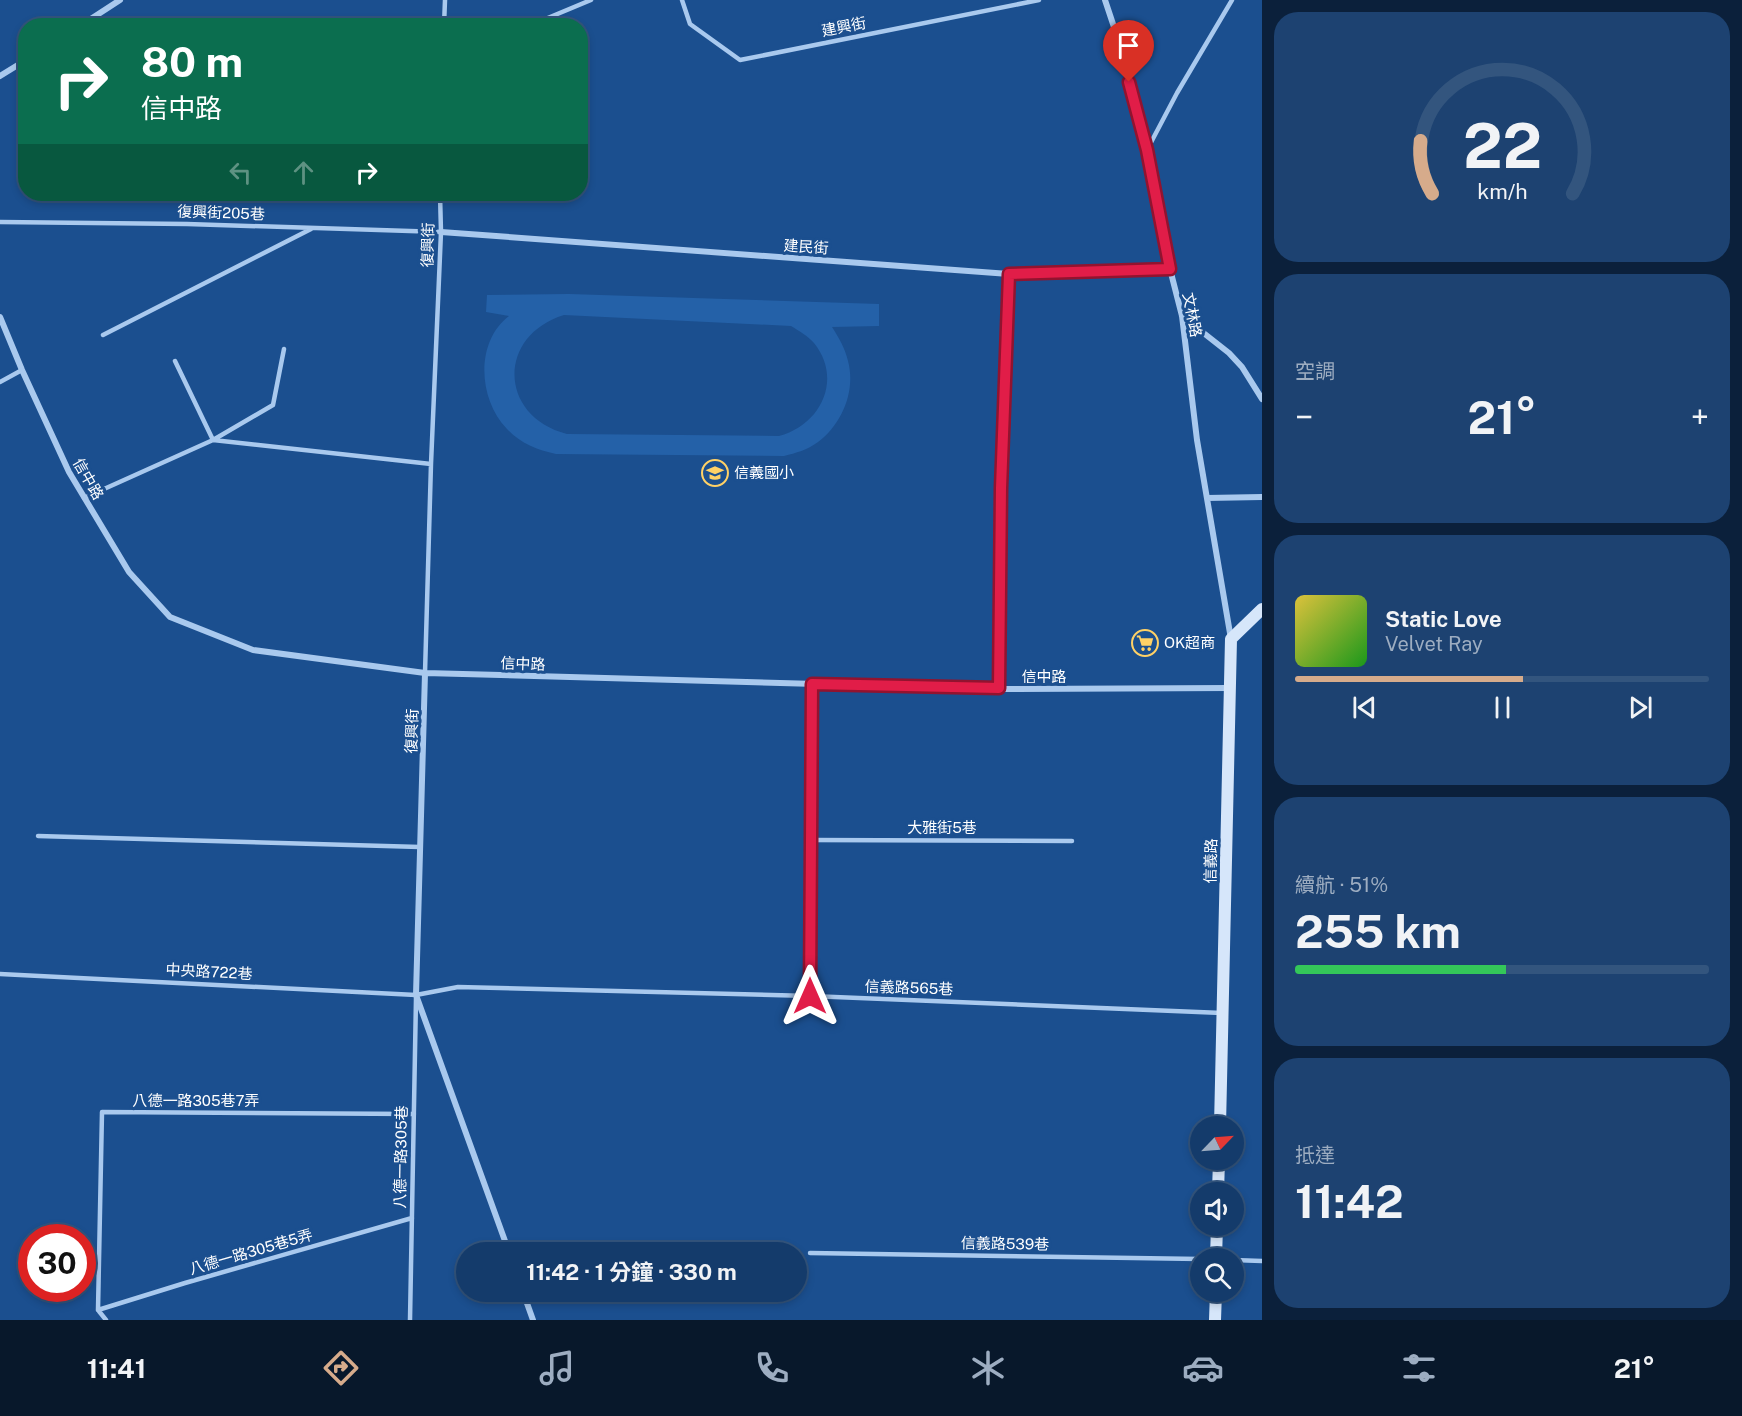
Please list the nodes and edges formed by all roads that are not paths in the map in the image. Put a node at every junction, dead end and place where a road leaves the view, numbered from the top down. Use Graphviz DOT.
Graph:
graph roads {
  1 [pos="120,0"];
  2 [pos="445,0"];
  3 [pos="591,0"];
  4 [pos="682,0"];
  5 [pos="1039,0"];
  6 [pos="1105,0"];
  7 [pos="1232,0"];
  8 [pos="92,18"];
  9 [pos="444,18"];
  10 [pos="549,18"];
  11 [pos="18,65"];
  12 [pos="0,76"];
  13 [pos="1147,150"];
  14 [pos="440,201"];
  15 [pos="0,222"];
  16 [pos="314,228"];
  17 [pos="441,232"];
  18 [pos="1170,269"];
  19 [pos="1009,274"];
  20 [pos="1182,316"];
  21 [pos="0,317"];
  22 [pos="103,335"];
  23 [pos="284,349"];
  24 [pos="175,361"];
  25 [pos="22,370"];
  26 [pos="0,382"];
  27 [pos="1262,399"];
  28 [pos="213,440"];
  29 [pos="431,464"];
  30 [pos="1262,497"];
  31 [pos="84,498"];
  32 [pos="1207,498"];
  33 [pos="1262,609"];
  34 [pos="1231,639"];
  35 [pos="425,673"];
  36 [pos="812,684"];
  37 [pos="999,688"];
  38 [pos="1230,688"];
  39 [pos="38,836"];
  40 [pos="811,840"];
  41 [pos="1072,841"];
  42 [pos="420,847"];
  43 [pos="0,974"];
  44 [pos="416,995"];
  45 [pos="810,996"];
  46 [pos="1222,1013"];
  47 [pos="414,1114"];
  48 [pos="1220,1116"];
  49 [pos="412,1218"];
  50 [pos="505,1242"];
  51 [pos="810,1253"];
  52 [pos="1190,1259"];
  53 [pos="1244,1260"];
  54 [pos="1262,1261"];
  55 [pos="527,1302"];
  56 [pos="1216,1302"];
  57 [pos="98,1310"];
  58 [pos="106,1320"];
  59 [pos="410,1320"];
  60 [pos="533,1320"];
  61 [pos="1215,1320"];
  1 -- 8 [label="street"];
  2 -- 9 [label="lane"];
  3 -- 10 [label="lane"];
  4 -- 5 [label="lane, 建興街"];
  6 -- 13 [label="street, 文林路"];
  7 -- 13 [label="lane"];
  11 -- 12 [label="street"];
  13 -- 18 [label="street, 文林路"];
  14 -- 17 [label="lane, 復興街"];
  15 -- 16 [label="lane, 復興街205巷"];
  16 -- 17 [label="lane, 復興街205巷"];
  16 -- 22 [label="lane"];
  17 -- 19 [label="street, 建民街"];
  17 -- 29 [label="lane, 復興街"];
  18 -- 19 [label="street, 建民街"];
  18 -- 20 [label="street, 文林路"];
  19 -- 37 [label="street"];
  20 -- 27 [label="street"];
  20 -- 32 [label="street, 文林路"];
  21 -- 25 [label="street, 信中路"];
  23 -- 28 [label="lane"];
  24 -- 28 [label="lane"];
  25 -- 26 [label="lane"];
  25 -- 31 [label="street, 信中路"];
  28 -- 29 [label="lane"];
  28 -- 31 [label="lane"];
  29 -- 35 [label="lane, 復興街"];
  30 -- 32 [label="street"];
  31 -- 35 [label="street, 信中路"];
  32 -- 34 [label="street, 文林路"];
  33 -- 34 [label="street"];
  34 -- 38 [label="street, 信義路"];
  35 -- 36 [label="street, 信中路"];
  35 -- 42 [label="street, 復興街"];
  36 -- 37 [label="street, 信中路"];
  36 -- 40 [label="street"];
  37 -- 38 [label="street, 信中路"];
  38 -- 46 [label="street, 信義路"];
  39 -- 42 [label="lane"];
  40 -- 41 [label="lane, 大雅街5巷"];
  40 -- 45 [label="street"];
  42 -- 44 [label="street, 復興街"];
  43 -- 44 [label="lane, 中央路722巷"];
  44 -- 45 [label="lane, 信義路565巷"];
  44 -- 47 [label="lane, 八德一路305巷"];
  44 -- 50 [label="street, 復興街"];
  45 -- 46 [label="lane, 信義路565巷"];
  46 -- 48 [label="street, 信義路"];
  47 -- 49 [label="lane, 八德一路305巷"];
  47 -- 57 [label="lane, 八德一路305巷7弄"];
  49 -- 57 [label="lane, 八德一路305巷5弄"];
  49 -- 59 [label="lane, 八德一路305巷"];
  51 -- 52 [label="lane, 信義路539巷"];
  53 -- 54 [label="lane"];
  55 -- 60 [label="street"];
  56 -- 61 [label="street"];
  57 -- 58 [label="lane"];
}
